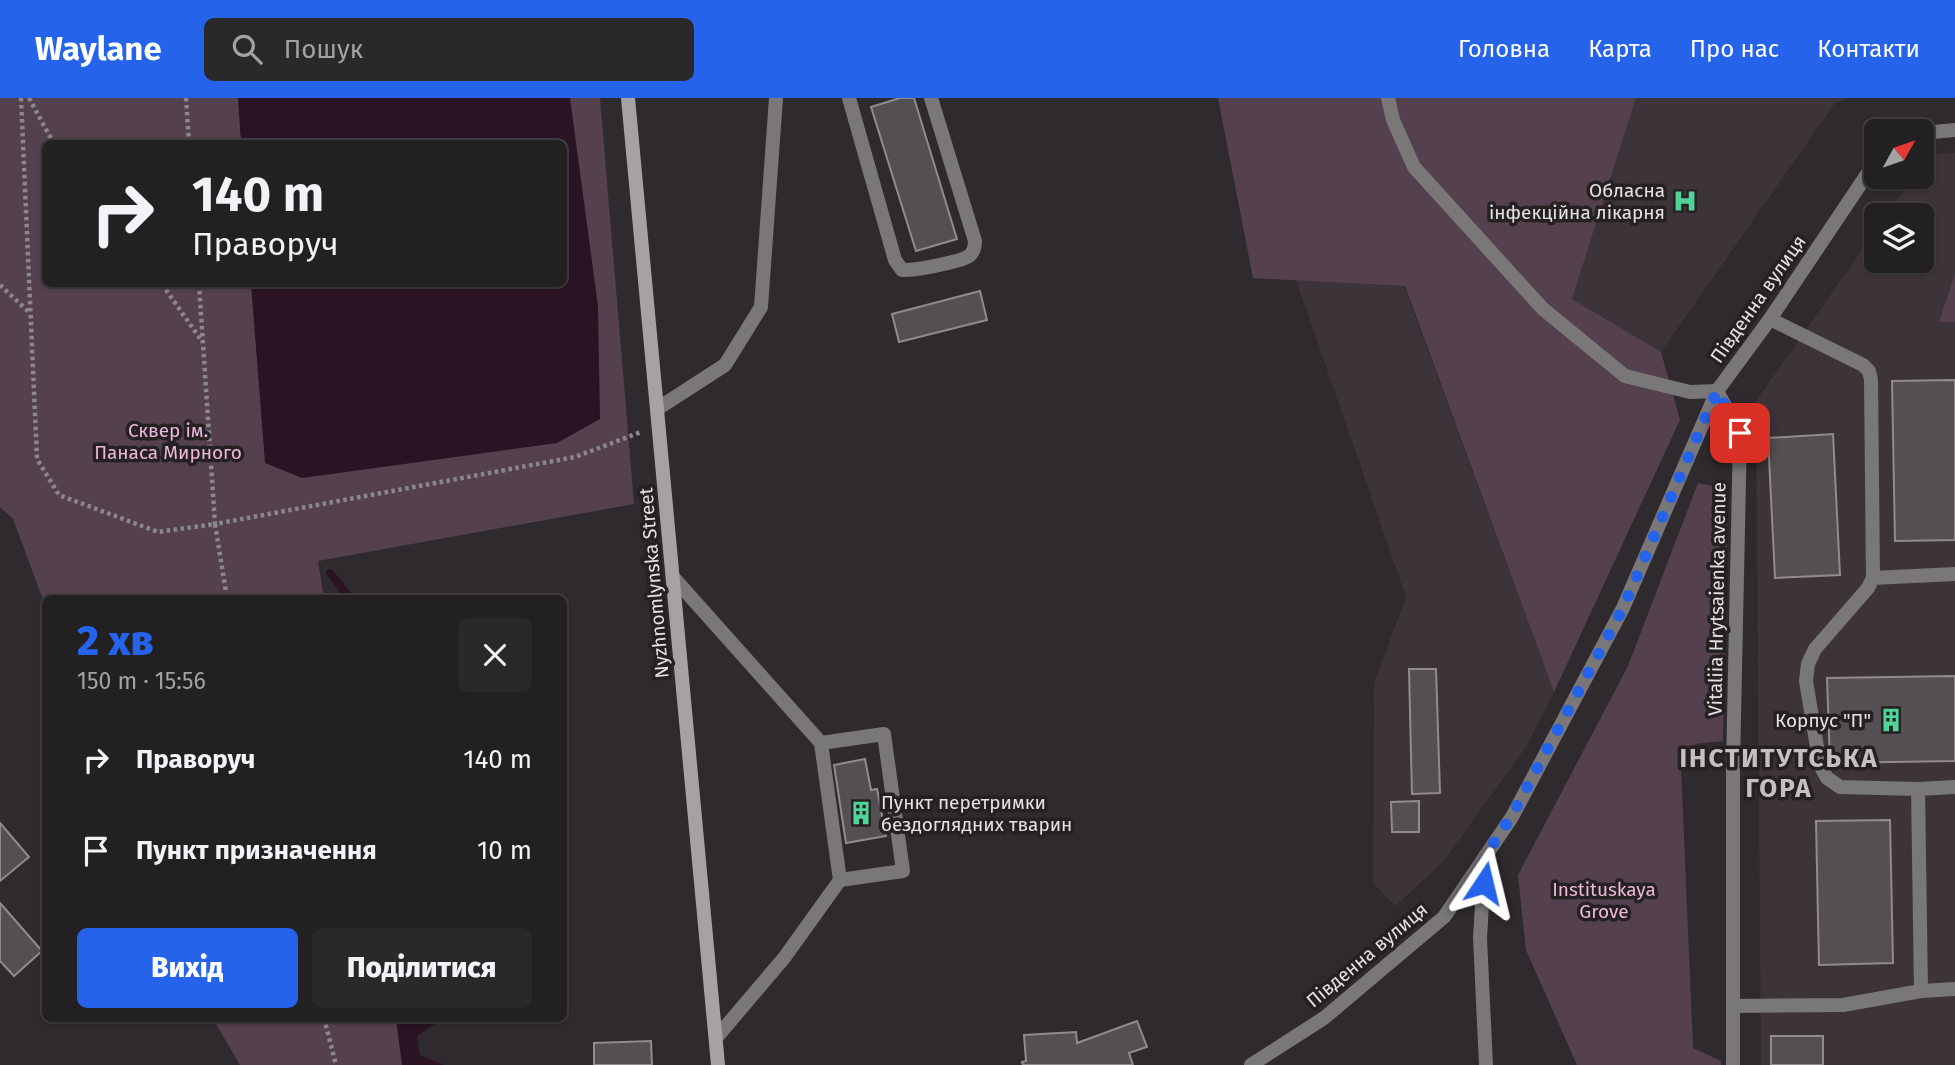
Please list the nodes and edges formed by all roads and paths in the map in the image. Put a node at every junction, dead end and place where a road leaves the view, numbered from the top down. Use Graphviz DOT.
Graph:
graph roads {
  1 [pos="21,98"];
  2 [pos="29,98"];
  3 [pos="186,98"];
  4 [pos="628,98"];
  5 [pos="776,98"];
  6 [pos="849,98"];
  7 [pos="932,98"];
  8 [pos="1388,98"];
  9 [pos="1955,130"];
  10 [pos="1934,132"];
  11 [pos="52,140"];
  12 [pos="189,140"];
  13 [pos="1864,179"];
  14 [pos="0,285"];
  15 [pos="164,287"];
  16 [pos="199,287"];
  17 [pos="31,314"];
  18 [pos="1770,319"];
  19 [pos="203,343"];
  20 [pos="1717,391"];
  21 [pos="657,410"];
  22 [pos="659,426"];
  23 [pos="215,524"];
  24 [pos="1955,574"];
  25 [pos="673,577"];
  26 [pos="1873,578"];
  27 [pos="227,595"];
  28 [pos="821,743"];
  29 [pos="1955,787"];
  30 [pos="1918,789"];
  31 [pos="1485,856"];
  32 [pos="840,880"];
  33 [pos="1955,989"];
  34 [pos="1921,991"];
  35 [pos="1733,1006"];
  36 [pos="325,1022"];
  37 [pos="716,1038"];
  38 [pos="335,1065"];
  39 [pos="718,1065"];
  40 [pos="1251,1065"];
  41 [pos="1486,1065"];
  42 [pos="1733,1065"];
  1 -- 17 [label="path"];
  2 -- 11 [label="path"];
  3 -- 12 [label="path"];
  4 -- 21 [label="main road, Nyzhnomlynska Street"];
  5 -- 21 [label="street"];
  6 -- 7 [label="street"];
  8 -- 20 [label="street"];
  9 -- 10 [label="street"];
  13 -- 18 [label="street, Південна вулиця"];
  14 -- 17 [label="path"];
  15 -- 19 [label="path"];
  16 -- 19 [label="path"];
  17 -- 23 [label="path"];
  18 -- 20 [label="street, Південна вулиця"];
  18 -- 26 [label="street"];
  19 -- 23 [label="path"];
  20 -- 31 [label="street, Південна вулиця"];
  20 -- 35 [label="street, Vitaliia Hrytsaienka avenue"];
  21 -- 22 [label="main road, Nyzhnomlynska Street"];
  22 -- 23 [label="path"];
  22 -- 25 [label="main road, Nyzhnomlynska Street"];
  23 -- 27 [label="path"];
  24 -- 26 [label="street"];
  25 -- 28 [label="street"];
  25 -- 37 [label="main road, Nyzhnomlynska Street"];
  26 -- 30 [label="street"];
  28 -- 32 [label="street"];
  28 -- 32 [label="street"];
  29 -- 30 [label="street"];
  30 -- 34 [label="street"];
  31 -- 40 [label="street, Південна вулиця"];
  31 -- 41 [label="street"];
  32 -- 37 [label="street"];
  33 -- 34 [label="street"];
  34 -- 35 [label="street"];
  35 -- 42 [label="street, Vitaliia Hrytsaienka avenue"];
  36 -- 38 [label="path"];
  37 -- 39 [label="main road, Nyzhnomlynska Street"];
}
